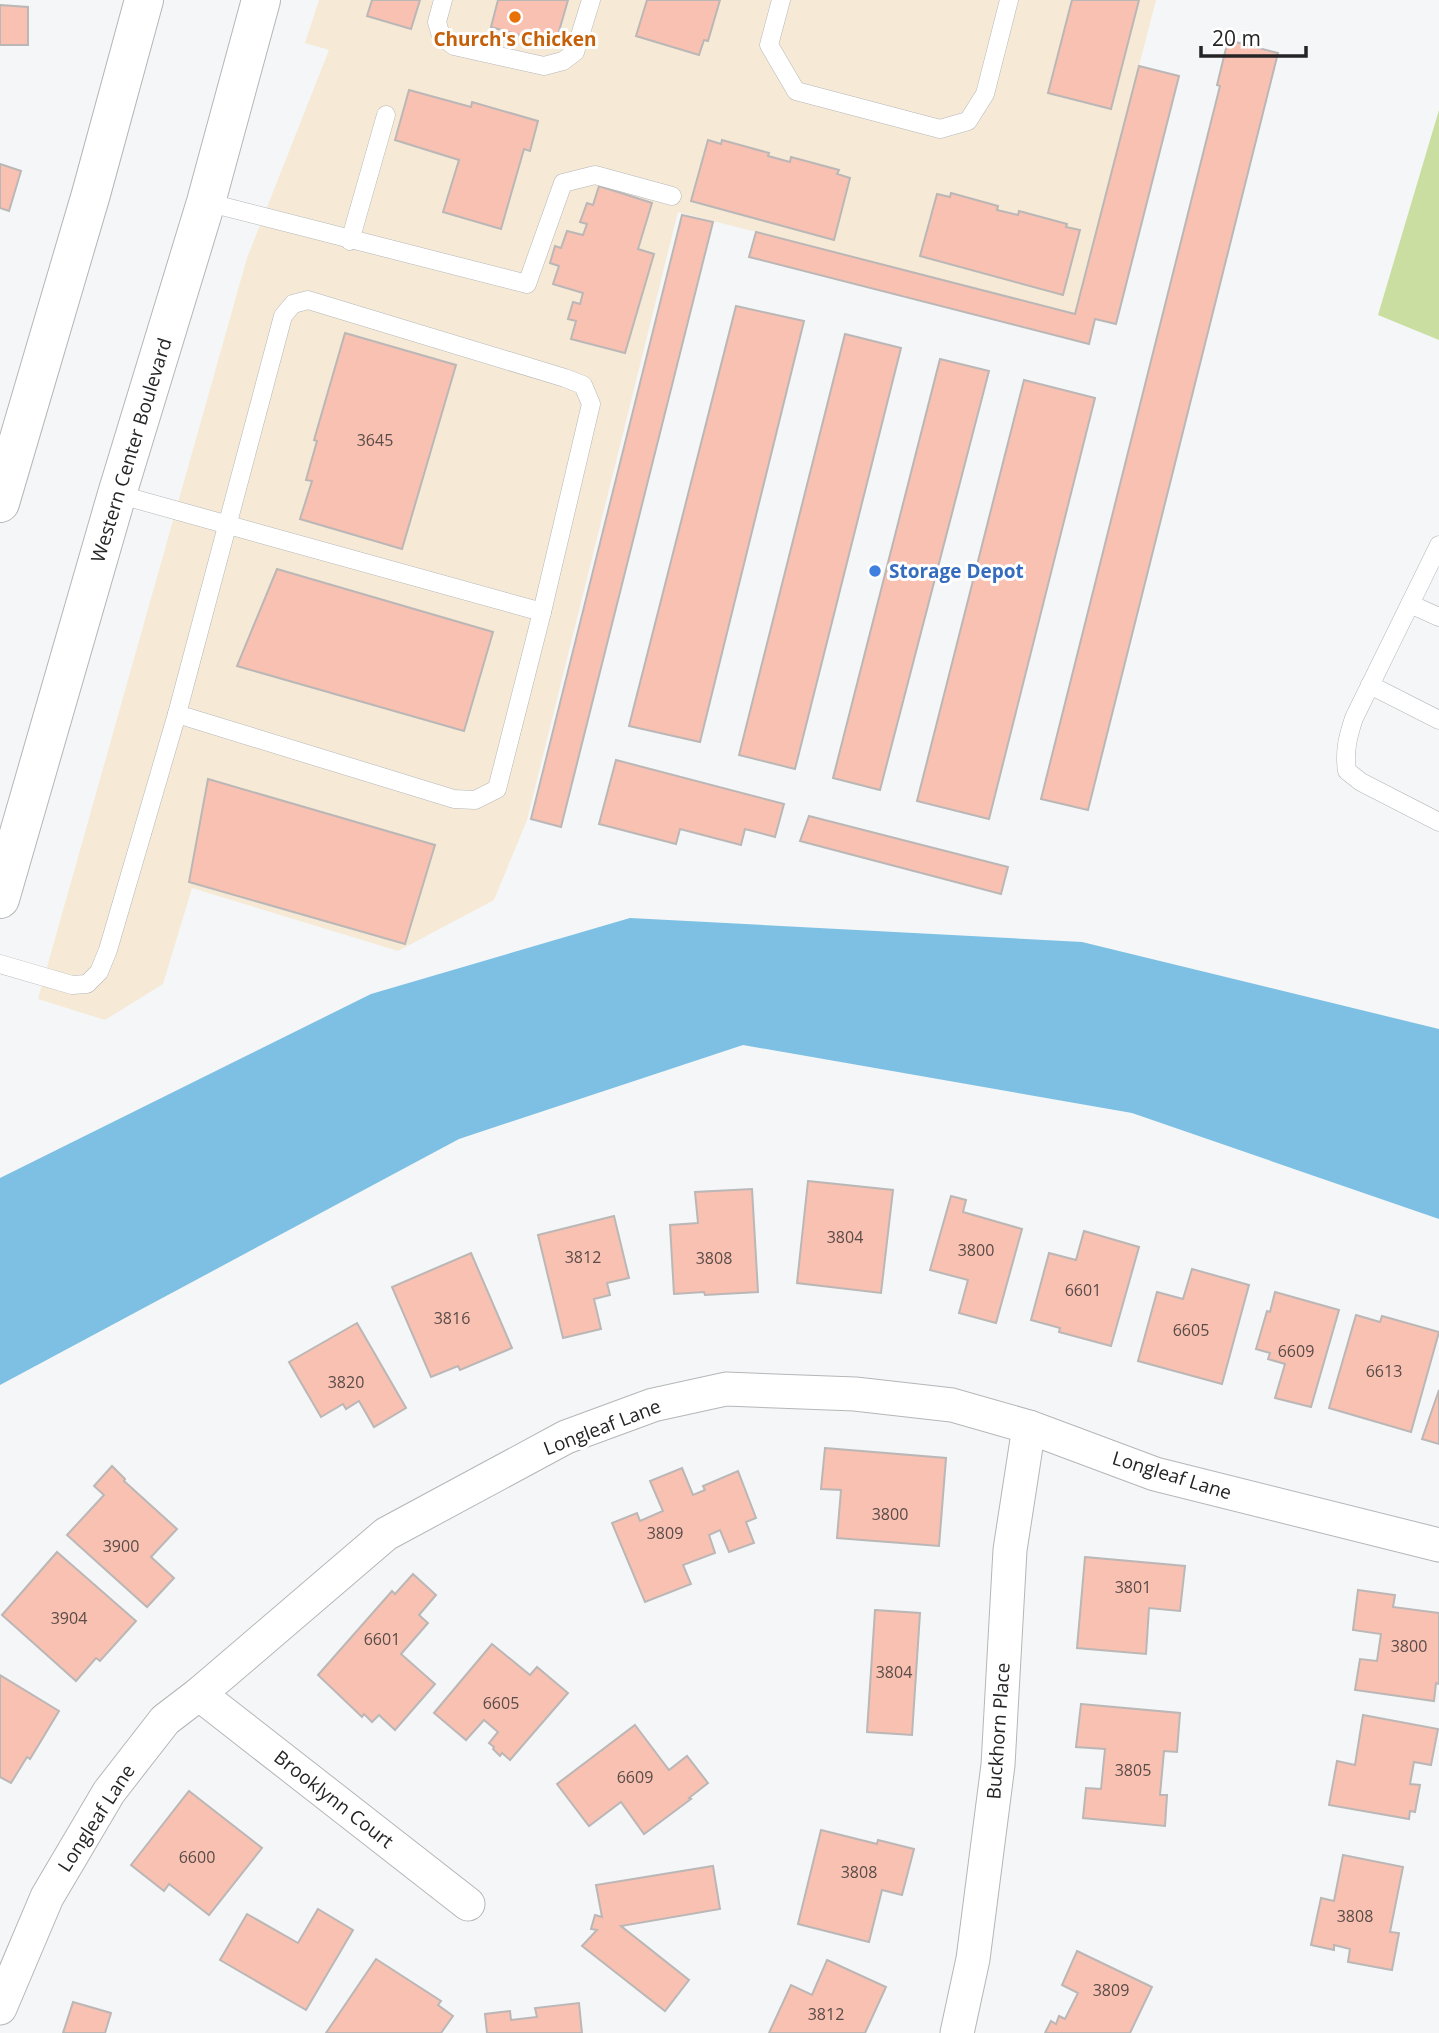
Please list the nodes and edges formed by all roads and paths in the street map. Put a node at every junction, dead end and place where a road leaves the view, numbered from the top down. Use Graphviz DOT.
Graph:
graph roads {
  1 [pos="145,0"];
  2 [pos="261,0"];
  3 [pos="443,0"];
  4 [pos="592,0"];
  5 [pos="782,0"];
  6 [pos="1009,0"];
  7 [pos="386,115"];
  8 [pos="672,196"];
  9 [pos="206,202"];
  10 [pos="350,241"];
  11 [pos="117,494"];
  12 [pos="0,503"];
  13 [pos="226,524"];
  14 [pos="1439,545"];
  15 [pos="1410,604"];
  16 [pos="542,612"];
  17 [pos="1439,617"];
  18 [pos="1370,685"];
  19 [pos="177,714"];
  20 [pos="1439,720"];
  21 [pos="1439,822"];
  22 [pos="0,899"];
  23 [pos="0,964"];
  24 [pos="1029,1427"];
  25 [pos="1439,1545"];
  26 [pos="200,1695"];
  27 [pos="468,1905"];
  28 [pos="0,2008"];
  29 [pos="957,2033"];
  1 -- 12 [label="main road"];
  2 -- 9 [label="main road, Western Center Boulevard"];
  3 -- 4 [label="lane"];
  5 -- 6 [label="lane"];
  7 -- 10 [label="lane"];
  8 -- 10 [label="lane"];
  9 -- 10 [label="lane"];
  9 -- 11 [label="main road, Western Center Boulevard"];
  11 -- 13 [label="lane"];
  11 -- 22 [label="main road, Western Center Boulevard"];
  13 -- 16 [label="lane"];
  13 -- 16 [label="lane"];
  13 -- 19 [label="lane"];
  14 -- 15 [label="lane"];
  15 -- 17 [label="lane"];
  15 -- 18 [label="lane"];
  16 -- 19 [label="lane"];
  18 -- 20 [label="lane"];
  18 -- 21 [label="lane"];
  19 -- 23 [label="lane"];
  24 -- 25 [label="street, Longleaf Lane"];
  24 -- 26 [label="street, Longleaf Lane"];
  24 -- 29 [label="street, Buckhorn Place"];
  26 -- 27 [label="street, Brooklynn Court"];
  26 -- 28 [label="street, Longleaf Lane"];
}
